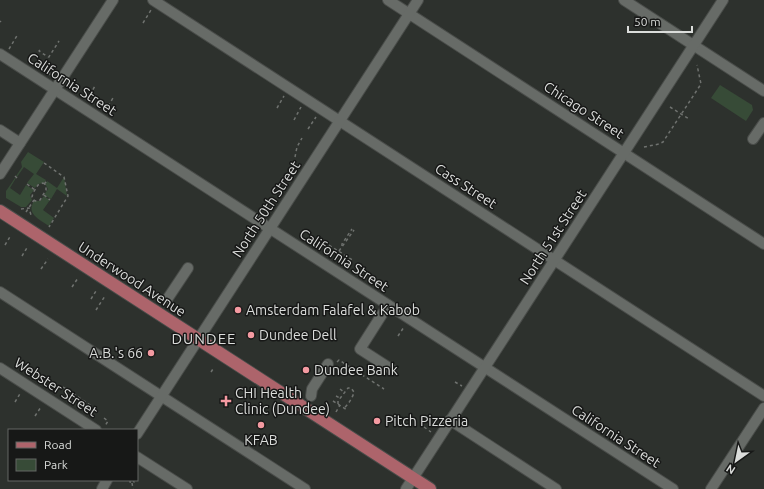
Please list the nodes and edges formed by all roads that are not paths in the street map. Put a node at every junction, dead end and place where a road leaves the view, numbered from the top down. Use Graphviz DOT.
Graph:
graph roads {
  1 [pos="113,0"];
  2 [pos="388,0"];
  3 [pos="418,0"];
  4 [pos="624,0"];
  5 [pos="723,0"];
  6 [pos="153,3"];
  7 [pos="409,14"];
  8 [pos="693,45"];
  9 [pos="3,53"];
  10 [pos="55,89"];
  11 [pos="764,91"];
  12 [pos="340,121"];
  13 [pos="764,123"];
  14 [pos="0,130"];
  15 [pos="753,140"];
  16 [pos="20,143"];
  17 [pos="624,152"];
  18 [pos="0,174"];
  19 [pos="0,211"];
  20 [pos="270,228"];
  21 [pos="764,244"];
  22 [pos="554,260"];
  23 [pos="188,268"];
  24 [pos="0,292"];
  25 [pos="168,298"];
  26 [pos="388,305"];
  27 [pos="198,339"];
  28 [pos="328,364"];
  29 [pos="485,367"];
  30 [pos="0,368"];
  31 [pos="391,369"];
  32 [pos="161,396"];
  33 [pos="311,396"];
  34 [pos="764,396"];
  35 [pos="764,408"];
  36 [pos="450,420"];
  37 [pos="94,429"];
  38 [pos="138,432"];
  39 [pos="138,458"];
  40 [pos="413,478"];
  41 [pos="187,489"];
  42 [pos="305,489"];
  43 [pos="406,489"];
  44 [pos="430,489"];
  45 [pos="556,489"];
  46 [pos="673,489"];
  47 [pos="711,489"];
  1 -- 10 [label="street"];
  2 -- 7 [label="street, Chicago Street"];
  3 -- 7 [label="street, North 50th Street"];
  4 -- 8 [label="street"];
  5 -- 8 [label="street, North 51st Street"];
  6 -- 12 [label="street, Cass Street"];
  7 -- 12 [label="street, North 50th Street"];
  7 -- 17 [label="street, Chicago Street"];
  8 -- 11 [label="street"];
  8 -- 17 [label="street, North 51st Street"];
  9 -- 10 [label="street, California Street"];
  10 -- 16 [label="street"];
  10 -- 20 [label="street, California Street"];
  12 -- 20 [label="street, North 50th Street"];
  12 -- 22 [label="street, Cass Street"];
  13 -- 15 [label="street"];
  14 -- 16 [label="street"];
  16 -- 18 [label="street"];
  17 -- 21 [label="street, Chicago Street"];
  17 -- 22 [label="street, North 51st Street"];
  19 -- 27 [label="main road, Underwood Avenue"];
  20 -- 26 [label="street, California Street"];
  20 -- 27 [label="street, North 50th Street"];
  22 -- 29 [label="street, North 51st Street"];
  22 -- 34 [label="street, Cass Street"];
  23 -- 25 [label="street"];
  24 -- 32 [label="street"];
  26 -- 29 [label="street, California Street"];
  26 -- 31 [label="street"];
  27 -- 32 [label="street, North 50th Street"];
  27 -- 40 [label="main road, Underwood Avenue"];
  28 -- 33 [label="street"];
  29 -- 36 [label="street, North 51st Street"];
  29 -- 46 [label="street, California Street"];
  30 -- 37 [label="street, Webster Street"];
  32 -- 38 [label="street, North 50th Street"];
  32 -- 42 [label="street"];
  35 -- 47 [label="street"];
  36 -- 40 [label="street, North 51st Street"];
  36 -- 45 [label="street"];
  39 -- 41 [label="street"];
  40 -- 43 [label="street, North 51st Street"];
  40 -- 44 [label="main road, Underwood Avenue"];
}
